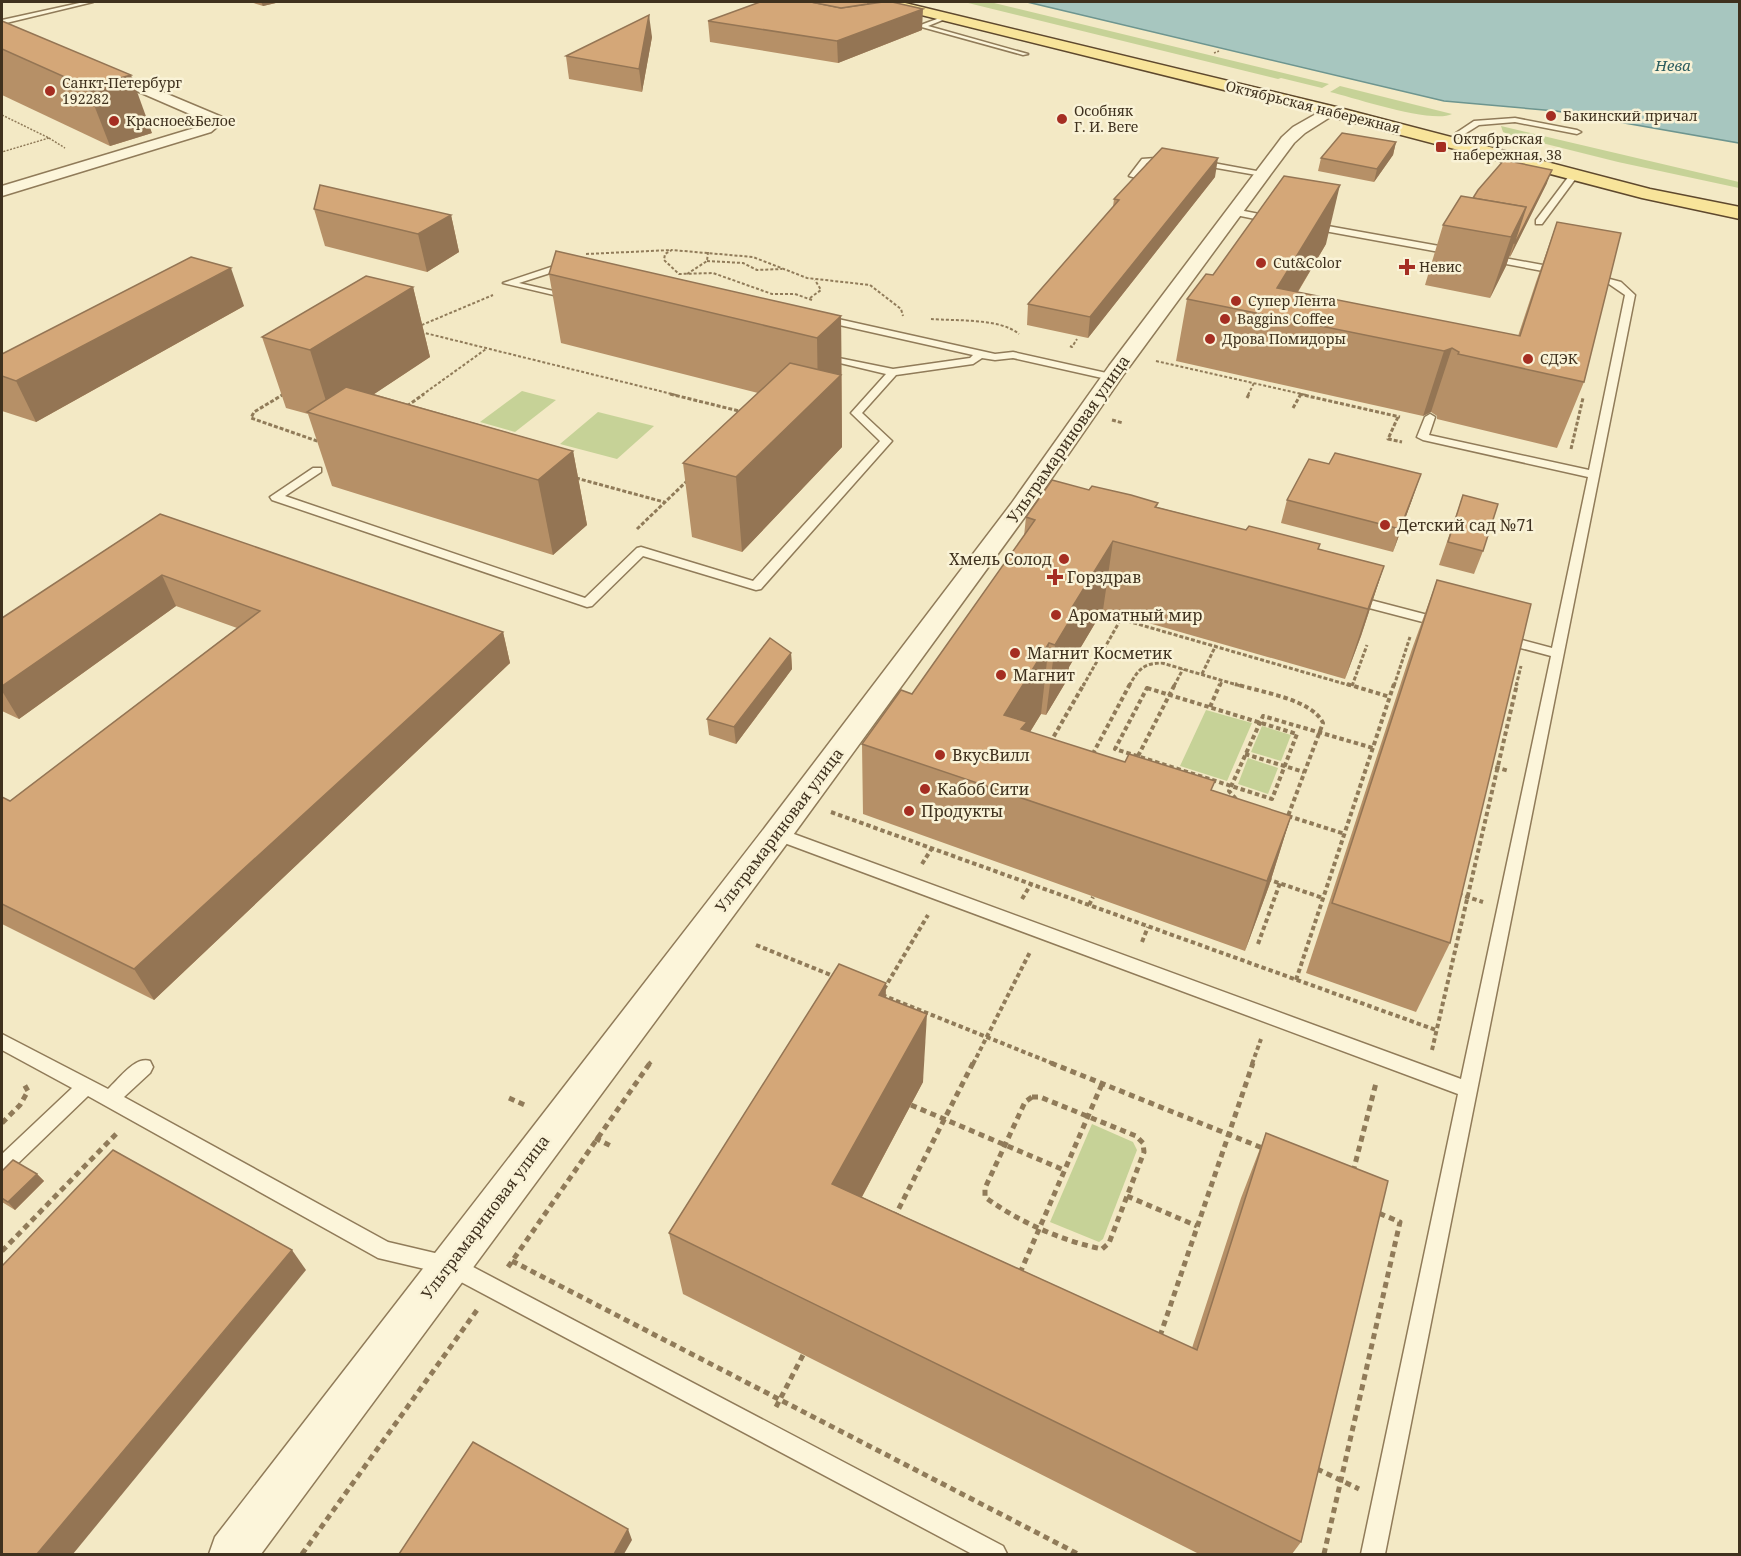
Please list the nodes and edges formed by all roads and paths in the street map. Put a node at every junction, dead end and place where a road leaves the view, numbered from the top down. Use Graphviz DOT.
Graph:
graph roads {
  1 [pos="90,2"];
  2 [pos="886,2"];
  3 [pos="921,2"];
  4 [pos="904,16"];
  5 [pos="947,17"];
  6 [pos="5,28"];
  7 [pos="1219,51"];
  8 [pos="1214,53"];
  9 [pos="1025,54"];
  10 [pos="80,62"];
  11 [pos="1330,111"];
  12 [pos="2,115"];
  13 [pos="1577,132"];
  14 [pos="1460,133"];
  15 [pos="49,138"];
  16 [pos="69,149"];
  17 [pos="2,152"];
  18 [pos="1262,174"];
  19 [pos="1575,174"];
  20 [pos="1133,176"];
  21 [pos="2,191"];
  22 [pos="1740,198"];
  23 [pos="1234,212"];
  24 [pos="1740,213"];
  25 [pos="1539,222"];
  26 [pos="672,250"];
  27 [pos="708,252"];
  28 [pos="584,260"];
  29 [pos="707,261"];
  30 [pos="786,269"];
  31 [pos="686,275"];
  32 [pos="814,279"];
  33 [pos="497,294"];
  34 [pos="578,299"];
  35 [pos="809,299"];
  36 [pos="818,303"];
  37 [pos="805,315"];
  38 [pos="912,318"];
  39 [pos="922,318"];
  40 [pos="1025,337"];
  41 [pos="1077,339"];
  42 [pos="1060,344"];
  43 [pos="487,348"];
  44 [pos="812,353"];
  45 [pos="980,354"];
  46 [pos="1156,361"];
  47 [pos="893,372"];
  48 [pos="1112,376"];
  49 [pos="1254,383"];
  50 [pos="291,389"];
  51 [pos="1301,394"];
  52 [pos="1247,398"];
  53 [pos="1293,408"];
  54 [pos="401,410"];
  55 [pos="744,412"];
  56 [pos="1398,417"];
  57 [pos="1429,420"];
  58 [pos="323,443"];
  59 [pos="1410,444"];
  60 [pos="317,470"];
  61 [pos="1594,476"];
  62 [pos="574,477"];
  63 [pos="689,479"];
  64 [pos="664,503"];
  65 [pos="636,530"];
  66 [pos="1368,586"];
  67 [pos="1105,610"];
  68 [pos="1121,619"];
  69 [pos="1461,628"];
  70 [pos="1399,634"];
  71 [pos="1410,637"];
  72 [pos="1493,637"];
  73 [pos="1421,640"];
  74 [pos="1216,644"];
  75 [pos="1366,645"];
  76 [pos="1558,654"];
  77 [pos="1510,664"];
  78 [pos="1521,667"];
  79 [pos="1183,669"];
  80 [pos="1202,674"];
  81 [pos="1222,681"];
  82 [pos="1352,686"];
  83 [pos="1170,695"];
  84 [pos="1390,697"];
  85 [pos="1210,707"];
  86 [pos="1258,722"];
  87 [pos="1320,732"];
  88 [pos="1378,732"];
  89 [pos="1384,734"];
  90 [pos="1050,743"];
  91 [pos="1373,748"];
  92 [pos="1245,754"];
  93 [pos="1138,756"];
  94 [pos="1134,765"];
  95 [pos="1285,766"];
  96 [pos="1181,770"];
  97 [pos="1305,772"];
  98 [pos="1176,779"];
  99 [pos="1126,781"];
  100 [pos="1231,786"];
  101 [pos="1123,787"];
  102 [pos="1144,794"];
  103 [pos="1169,795"];
  104 [pos="1166,801"];
  105 [pos="1139,802"];
  106 [pos="1245,802"];
  107 [pos="831,812"];
  108 [pos="1278,812"];
  109 [pos="1288,816"];
  110 [pos="777,834"];
  111 [pos="1345,834"];
  112 [pos="932,848"];
  113 [pos="961,849"];
  114 [pos="1338,855"];
  115 [pos="956,857"];
  116 [pos="1344,857"];
  117 [pos="1259,876"];
  118 [pos="910,883"];
  119 [pos="1280,883"];
  120 [pos="1457,894"];
  121 [pos="1093,897"];
  122 [pos="1323,898"];
  123 [pos="1089,905"];
  124 [pos="931,910"];
  125 [pos="1506,910"];
  126 [pos="1257,944"];
  127 [pos="756,945"];
  128 [pos="1034,945"];
  129 [pos="839,978"];
  130 [pos="1296,980"];
  131 [pos="1264,1030"];
  132 [pos="1436,1030"];
  133 [pos="987,1037"];
  134 [pos="2,1041"];
  135 [pos="144,1067"];
  136 [pos="22,1080"];
  137 [pos="1102,1084"];
  138 [pos="86,1086"];
  139 [pos="1468,1090"];
  140 [pos="509,1098"];
  141 [pos="110,1099"];
  142 [pos="912,1105"];
  143 [pos="536,1110"];
  144 [pos="1088,1116"];
  145 [pos="945,1119"];
  146 [pos="2,1123"];
  147 [pos="111,1123"];
  148 [pos="1228,1135"];
  149 [pos="589,1136"];
  150 [pos="1005,1144"];
  151 [pos="613,1147"];
  152 [pos="1272,1152"];
  153 [pos="2,1167"];
  154 [pos="1064,1170"];
  155 [pos="1127,1196"];
  156 [pos="890,1226"];
  157 [pos="1041,1226"];
  158 [pos="1197,1226"];
  159 [pos="2,1251"];
  160 [pos="512,1261"];
  161 [pos="449,1265"];
  162 [pos="1019,1275"];
  163 [pos="1159,1338"];
  164 [pos="803,1354"];
  165 [pos="780,1400"];
  166 [pos="763,1431"];
  167 [pos="1310,1466"];
  168 [pos="1384,1501"];
  169 [pos="232,1554"];
  170 [pos="995,1554"];
  171 [pos="1078,1554"];
  172 [pos="1373,1554"];
  1 -- 6 [label="lane"];
  2 -- 5 [label="main road, Октябрьская набережная"];
  3 -- 14 [label="main road, Октябрьская набережная"];
  4 -- 5 [label="lane"];
  5 -- 9 [label="lane"];
  5 -- 11 [label="main road, Октябрьская набережная"];
  7 -- 8 [label="path"];
  10 -- 21 [label="street"];
  11 -- 18 [label="street, Ультрамариновая улица"];
  11 -- 19 [label="main road, Октябрьская набережная"];
  12 -- 15 [label="path"];
  13 -- 14 [label="lane"];
  14 -- 22 [label="main road, Октябрьская набережная"];
  15 -- 16 [label="path"];
  15 -- 17 [label="path"];
  18 -- 20 [label="lane"];
  18 -- 23 [label="street, Ультрамариновая улица"];
  19 -- 24 [label="main road, Октябрьская набережная"];
  19 -- 25 [label="lane"];
  23 -- 48 [label="street, Ультрамариновая улица"];
  23 -- 61 [label="lane"];
  26 -- 27 [label="path"];
  26 -- 28 [label="path"];
  26 -- 31 [label="path"];
  27 -- 29 [label="path"];
  27 -- 30 [label="path"];
  28 -- 34 [label="lane"];
  29 -- 30 [label="path"];
  29 -- 31 [label="path"];
  30 -- 32 [label="path"];
  31 -- 35 [label="path"];
  32 -- 35 [label="path"];
  32 -- 38 [label="path"];
  33 -- 43 [label="path"];
  35 -- 36 [label="path"];
  37 -- 45 [label="lane"];
  39 -- 40 [label="path"];
  41 -- 42 [label="path"];
  43 -- 54 [label="path"];
  43 -- 55 [label="path"];
  44 -- 47 [label="lane"];
  45 -- 47 [label="lane"];
  45 -- 48 [label="lane"];
  46 -- 49 [label="path"];
  47 -- 60 [label="lane"];
  48 -- 110 [label="street, Ультрамариновая улица"];
  49 -- 51 [label="path"];
  49 -- 52 [label="path"];
  50 -- 58 [label="path"];
  51 -- 53 [label="path"];
  51 -- 56 [label="path"];
  56 -- 57 [label="path"];
  56 -- 59 [label="path"];
  57 -- 61 [label="lane"];
  61 -- 76 [label="lane"];
  62 -- 64 [label="path"];
  63 -- 64 [label="path"];
  64 -- 65 [label="path"];
  66 -- 69 [label="lane"];
  67 -- 68 [label="path"];
  68 -- 74 [label="path"];
  68 -- 90 [label="path"];
  70 -- 71 [label="path"];
  71 -- 73 [label="path"];
  71 -- 84 [label="path"];
  72 -- 76 [label="lane"];
  74 -- 80 [label="path"];
  74 -- 82 [label="path"];
  75 -- 82 [label="path"];
  76 -- 125 [label="lane"];
  77 -- 78 [label="path"];
  79 -- 80 [label="path"];
  79 -- 83 [label="path"];
  79 -- 101 [label="path"];
  80 -- 81 [label="path"];
  81 -- 85 [label="path"];
  81 -- 87 [label="path"];
  82 -- 84 [label="path"];
  83 -- 85 [label="path"];
  83 -- 93 [label="path"];
  83 -- 93 [label="path"];
  84 -- 88 [label="path"];
  85 -- 86 [label="path"];
  86 -- 87 [label="path"];
  86 -- 92 [label="path"];
  86 -- 95 [label="path"];
  87 -- 91 [label="path"];
  87 -- 97 [label="path"];
  88 -- 89 [label="path"];
  88 -- 91 [label="path"];
  91 -- 111 [label="path"];
  92 -- 95 [label="path"];
  92 -- 100 [label="path"];
  93 -- 94 [label="path"];
  93 -- 96 [label="path"];
  95 -- 97 [label="path"];
  95 -- 100 [label="path"];
  96 -- 98 [label="path"];
  96 -- 100 [label="path"];
  97 -- 109 [label="path"];
  99 -- 101 [label="path"];
  100 -- 106 [label="path"];
  101 -- 102 [label="path"];
  102 -- 104 [label="path"];
  102 -- 105 [label="path"];
  103 -- 104 [label="path"];
  104 -- 109 [label="path"];
  107 -- 112 [label="path"];
  108 -- 109 [label="path"];
  109 -- 111 [label="path"];
  110 -- 118 [label="lane"];
  110 -- 161 [label="street, Ультрамариновая улица"];
  111 -- 114 [label="path"];
  112 -- 115 [label="path"];
  112 -- 118 [label="path"];
  113 -- 115 [label="path"];
  114 -- 116 [label="path"];
  114 -- 122 [label="path"];
  115 -- 123 [label="path"];
  117 -- 119 [label="path"];
  118 -- 139 [label="lane"];
  119 -- 122 [label="path"];
  119 -- 126 [label="path"];
  120 -- 125 [label="path"];
  121 -- 123 [label="path"];
  122 -- 130 [label="path"];
  123 -- 130 [label="path"];
  124 -- 133 [label="path"];
  125 -- 139 [label="lane"];
  127 -- 129 [label="path"];
  128 -- 133 [label="path"];
  130 -- 132 [label="path"];
  131 -- 148 [label="path"];
  133 -- 137 [label="path"];
  133 -- 145 [label="path"];
  134 -- 138 [label="lane"];
  135 -- 141 [label="lane"];
  136 -- 146 [label="path"];
  137 -- 144 [label="path"];
  137 -- 148 [label="path"];
  138 -- 141 [label="lane"];
  138 -- 153 [label="lane"];
  139 -- 168 [label="lane"];
  140 -- 143 [label="path"];
  141 -- 161 [label="lane"];
  142 -- 145 [label="path"];
  144 -- 150 [label="path"];
  144 -- 154 [label="path"];
  144 -- 155 [label="path"];
  145 -- 150 [label="path"];
  145 -- 156 [label="path"];
  147 -- 159 [label="path"];
  148 -- 152 [label="path"];
  148 -- 158 [label="path"];
  149 -- 151 [label="path"];
  150 -- 154 [label="path"];
  150 -- 157 [label="path"];
  154 -- 157 [label="path"];
  155 -- 157 [label="path"];
  155 -- 158 [label="path"];
  157 -- 162 [label="path"];
  158 -- 163 [label="path"];
  160 -- 165 [label="path"];
  161 -- 166 [label="lane"];
  161 -- 169 [label="street, Ультрамариновая улица"];
  164 -- 165 [label="path"];
  165 -- 166 [label="path"];
  165 -- 171 [label="path"];
  166 -- 170 [label="lane"];
  167 -- 168 [label="path"];
  168 -- 172 [label="lane"];
}
